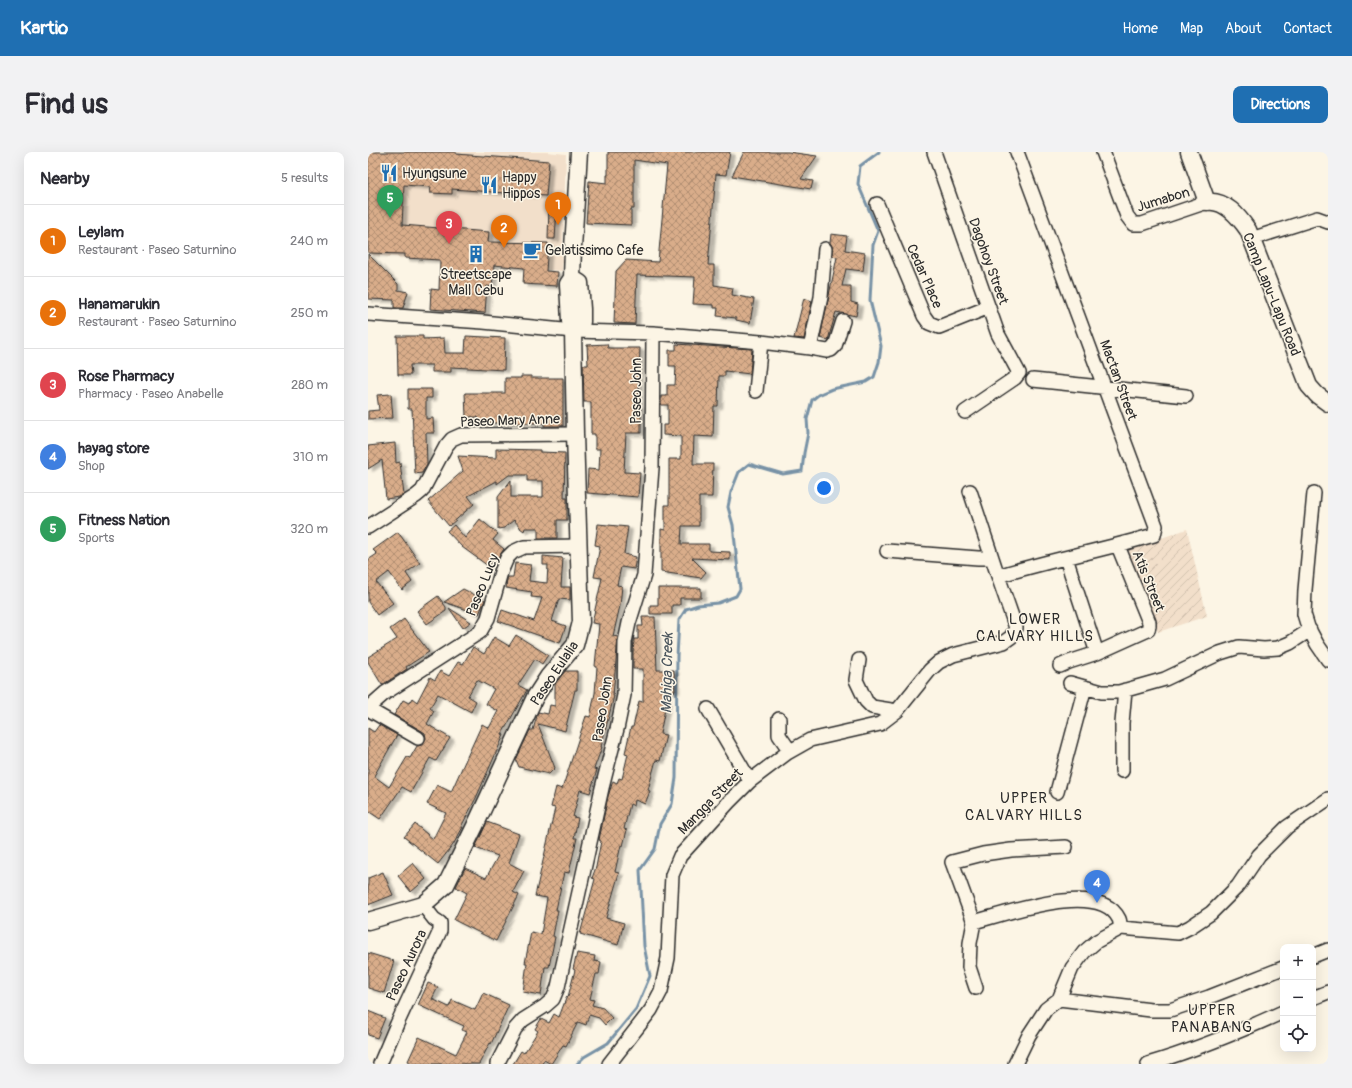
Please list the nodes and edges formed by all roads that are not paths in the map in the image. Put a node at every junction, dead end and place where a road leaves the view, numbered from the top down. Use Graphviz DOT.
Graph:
graph roads {
  1 [pos="579,152"];
  2 [pos="934,152"];
  3 [pos="1017,152"];
  4 [pos="1103,152"];
  5 [pos="1189,152"];
  6 [pos="1207,202"];
  7 [pos="877,204"];
  8 [pos="1328,222"];
  9 [pos="1251,239"];
  10 [pos="824,250"];
  11 [pos="989,307"];
  12 [pos="368,314"];
  13 [pos="843,321"];
  14 [pos="573,331"];
  15 [pos="653,333"];
  16 [pos="761,342"];
  17 [pos="810,348"];
  18 [pos="1033,380"];
  19 [pos="1105,388"];
  20 [pos="756,391"];
  21 [pos="1186,396"];
  22 [pos="1328,403"];
  23 [pos="965,412"];
  24 [pos="575,434"];
  25 [pos="970,491"];
  26 [pos="1314,492"];
  27 [pos="368,527"];
  28 [pos="578,546"];
  29 [pos="1118,546"];
  30 [pos="887,551"];
  31 [pos="992,558"];
  32 [pos="1066,558"];
  33 [pos="998,576"];
  34 [pos="1310,630"];
  35 [pos="1097,652"];
  36 [pos="859,660"];
  37 [pos="1328,660"];
  38 [pos="1060,666"];
  39 [pos="1070,683"];
  40 [pos="1085,687"];
  41 [pos="1125,690"];
  42 [pos="368,708"];
  43 [pos="708,709"];
  44 [pos="897,711"];
  45 [pos="779,719"];
  46 [pos="418,738"];
  47 [pos="790,750"];
  48 [pos="1122,771"];
  49 [pos="750,781"];
  50 [pos="1057,792"];
  51 [pos="1328,799"];
  52 [pos="1066,847"];
  53 [pos="423,905"];
  54 [pos="368,921"];
  55 [pos="974,922"];
  56 [pos="1121,928"];
  57 [pos="1328,950"];
  58 [pos="1316,955"];
  59 [pos="1280,969"];
  60 [pos="976,988"];
  61 [pos="1328,992"];
  62 [pos="1316,997"];
  63 [pos="1059,999"];
  64 [pos="1280,1013"];
  65 [pos="380,1064"];
  66 [pos="497,1064"];
  67 [pos="609,1064"];
  68 [pos="1014,1064"];
  69 [pos="1148,1064"];
  1 -- 14 [label="street, Paseo Eulalia"];
  2 -- 11 [label="street, Dagohoy Street"];
  3 -- 19 [label="street, Mactan Street"];
  4 -- 6 [label="street, Jumabon"];
  5 -- 6 [label="street"];
  6 -- 9 [label="street, Camp Lapu-Lapu Road"];
  7 -- 11 [label="street, Cedar Place"];
  8 -- 9 [label="street"];
  9 -- 22 [label="street, Camp Lapu-Lapu Road"];
  10 -- 17 [label="street"];
  11 -- 23 [label="street, Dagohoy Street"];
  12 -- 14 [label="street"];
  13 -- 17 [label="street"];
  14 -- 15 [label="street"];
  14 -- 24 [label="street, Paseo Eulalia"];
  15 -- 16 [label="street"];
  15 -- 66 [label="street, Paseo John"];
  16 -- 17 [label="street"];
  16 -- 20 [label="street"];
  18 -- 19 [label="street"];
  19 -- 21 [label="street"];
  19 -- 29 [label="street, Mactan Street"];
  24 -- 27 [label="street, Paseo Mary Anne"];
  24 -- 28 [label="street, Paseo Eulalia"];
  25 -- 31 [label="street, Mangga Street"];
  26 -- 34 [label="street"];
  28 -- 42 [label="street, Paseo Lucy"];
  28 -- 53 [label="street, Paseo Eulalia"];
  29 -- 32 [label="street, Mactan Street"];
  29 -- 35 [label="street, Atis Street"];
  30 -- 31 [label="street"];
  31 -- 33 [label="street, Mangga Street"];
  32 -- 33 [label="street, Mactan Street"];
  32 -- 35 [label="street"];
  33 -- 44 [label="street, Mangga Street"];
  34 -- 37 [label="street"];
  34 -- 41 [label="street"];
  35 -- 38 [label="street, Atis Street"];
  36 -- 44 [label="street"];
  39 -- 40 [label="street"];
  40 -- 41 [label="street"];
  40 -- 50 [label="street"];
  41 -- 48 [label="street"];
  42 -- 46 [label="street"];
  43 -- 49 [label="street"];
  44 -- 47 [label="street, Mangga Street"];
  45 -- 47 [label="street"];
  47 -- 49 [label="street, Mangga Street"];
  49 -- 67 [label="street, Mangga Street"];
  51 -- 56 [label="street"];
  52 -- 55 [label="street"];
  53 -- 54 [label="street, Paseo Eulalia"];
  53 -- 65 [label="street, Paseo Aurora"];
  55 -- 56 [label="street"];
  55 -- 60 [label="street"];
  56 -- 63 [label="street"];
  57 -- 58 [label="street"];
  59 -- 63 [label="street"];
  61 -- 62 [label="street"];
  63 -- 68 [label="street"];
  64 -- 69 [label="street"];
}
